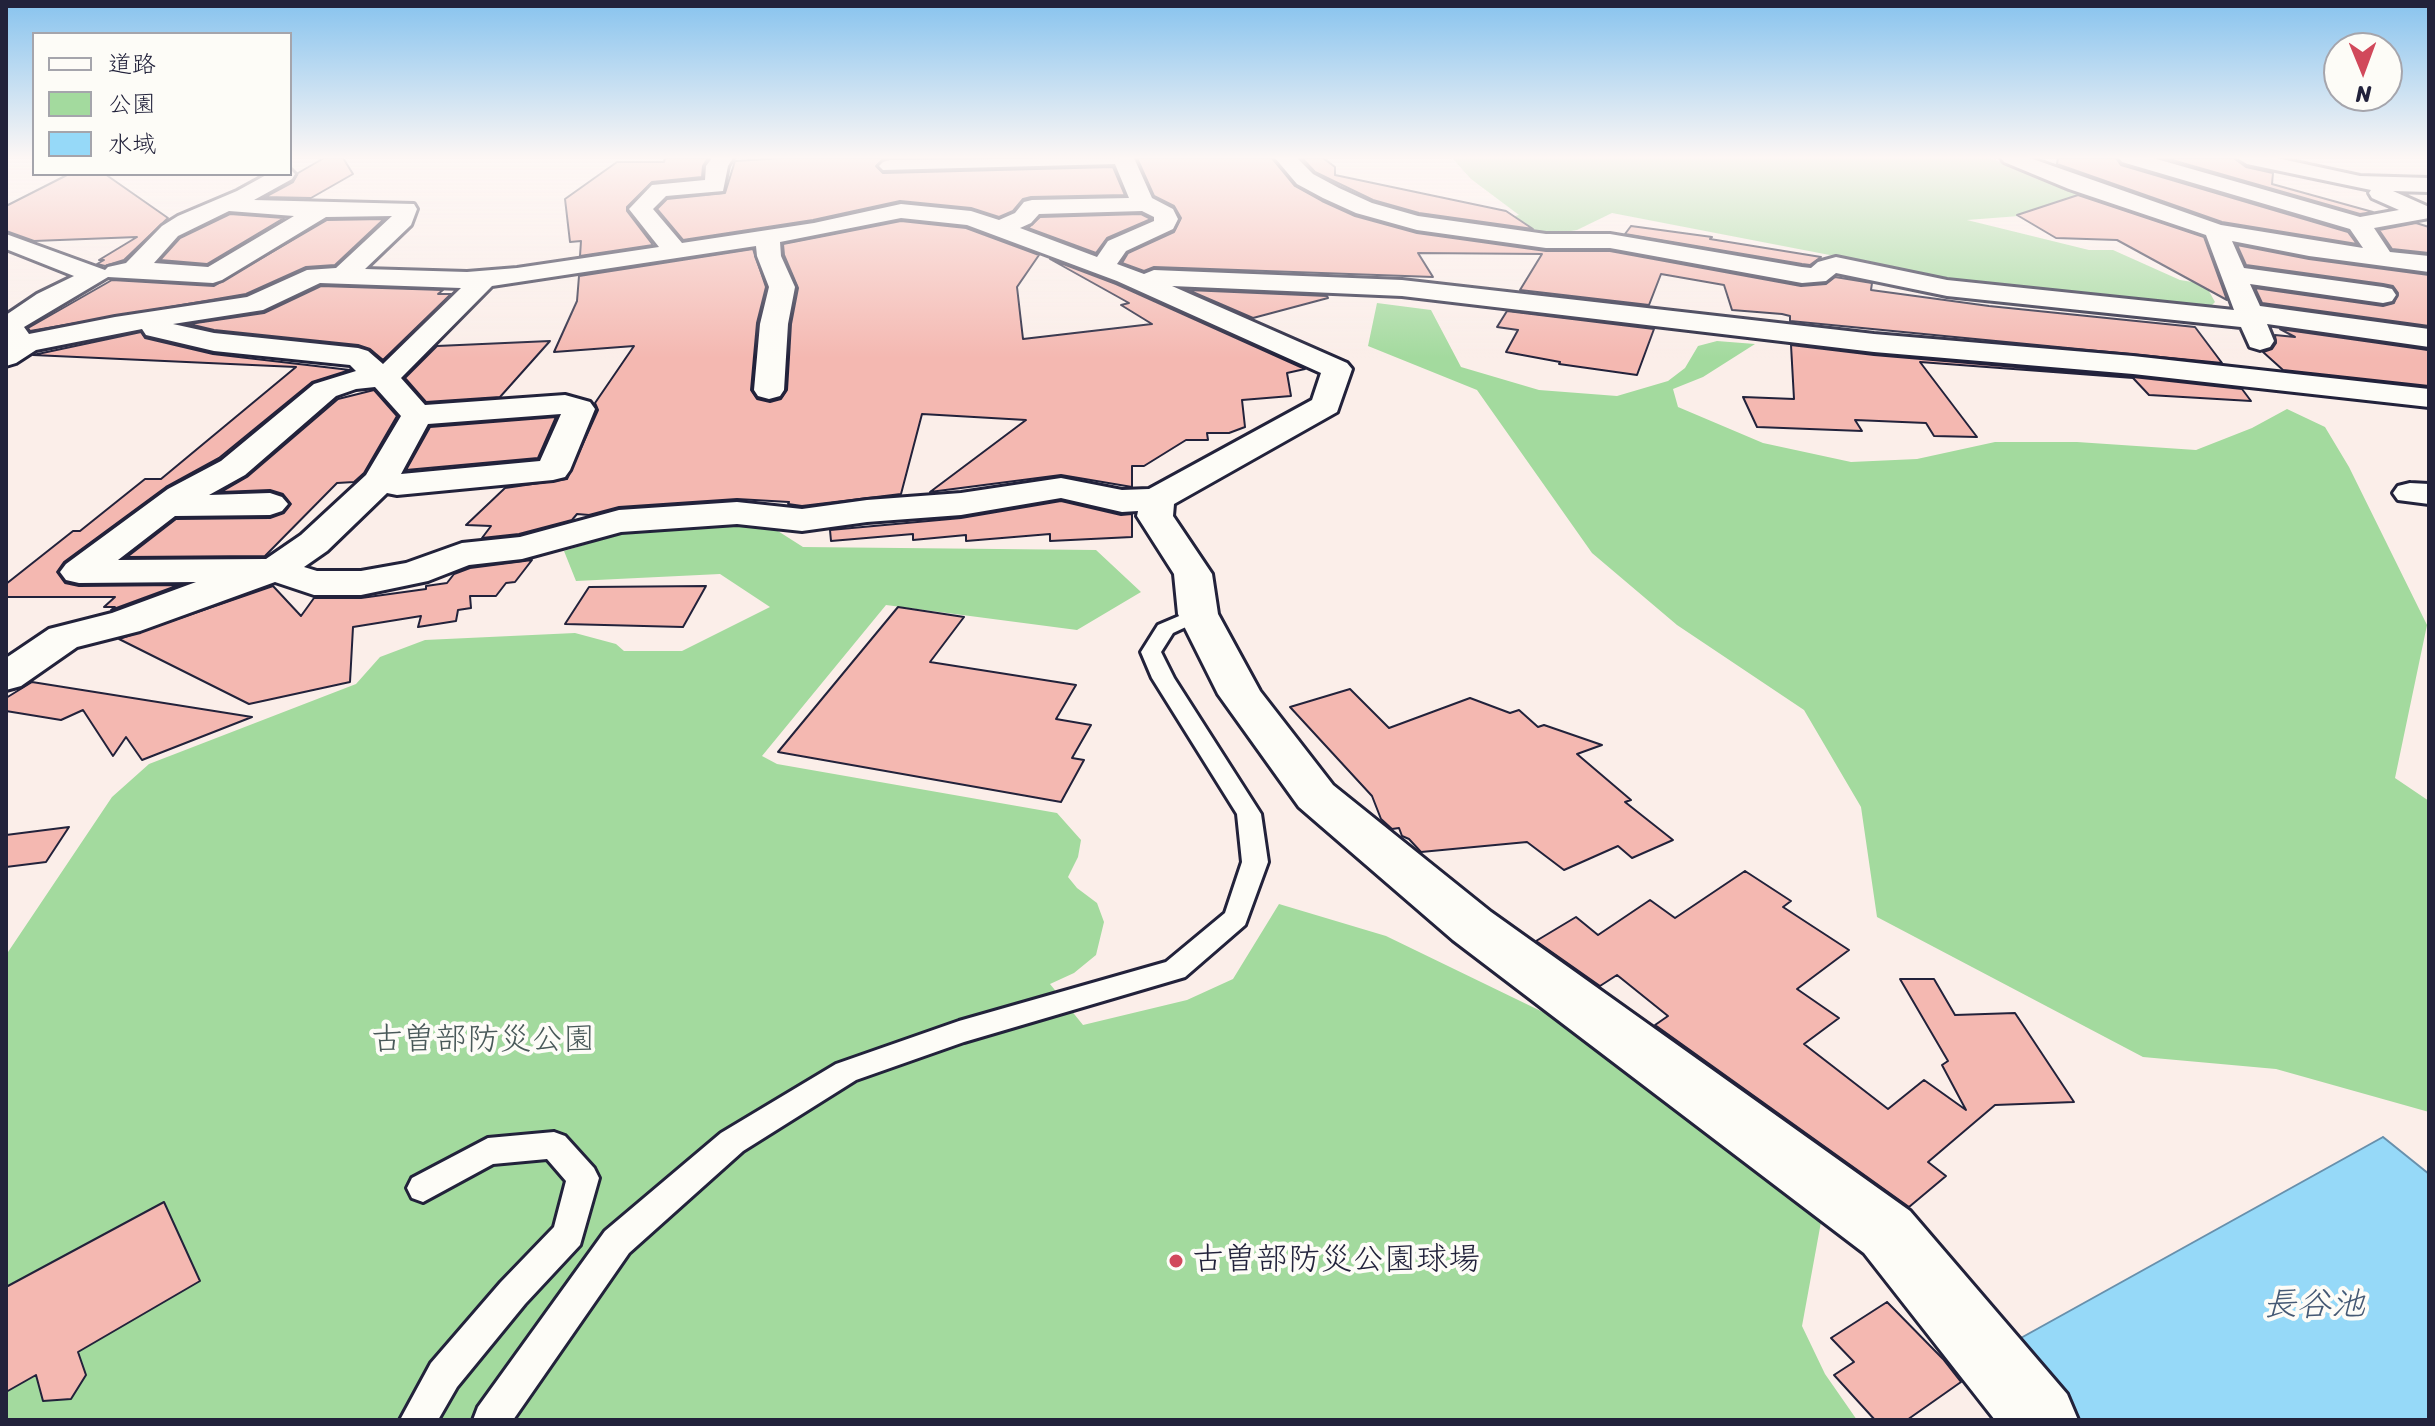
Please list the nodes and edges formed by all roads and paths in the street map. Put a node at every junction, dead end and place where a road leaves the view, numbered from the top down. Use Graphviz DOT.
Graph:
graph roads {
  1 [pos="2359,224"];
  2 [pos="183,225"];
  3 [pos="297,225"];
  4 [pos="397,225"];
  5 [pos="653,225"];
  6 [pos="832,225"];
  7 [pos="988,225"];
  8 [pos="1009,225"];
  9 [pos="1164,225"];
  10 [pos="1433,225"];
  11 [pos="2197,225"];
  12 [pos="1000,229"];
  13 [pos="2216,231"];
  14 [pos="768,237"];
  15 [pos="6,241"];
  16 [pos="675,250"];
  17 [pos="2383,260"];
  18 [pos="2429,264"];
  19 [pos="134,269"];
  20 [pos="1114,272"];
  21 [pos="2231,274"];
  22 [pos="96,275"];
  23 [pos="213,275"];
  24 [pos="329,276"];
  25 [pos="485,278"];
  26 [pos="1947,288"];
  27 [pos="2383,295"];
  28 [pos="2250,317"];
  29 [pos="135,322"];
  30 [pos="1951,331"];
  31 [pos="2429,338"];
  32 [pos="12,354"];
  33 [pos="382,378"];
  34 [pos="2277,379"];
  35 [pos="769,390"];
  36 [pos="2429,398"];
  37 [pos="417,415"];
  38 [pos="2429,421"];
  39 [pos="380,481"];
  40 [pos="1157,499"];
  41 [pos="270,504"];
  42 [pos="166,506"];
  43 [pos="275,570"];
  44 [pos="1198,614"];
  45 [pos="6,677"];
  46 [pos="423,1188"];
  47 [pos="418,1420"];
  48 [pos="491,1420"];
  49 [pos="2041,1420"];
  1 -- 17 [label="street"];
  2 -- 19 [label="street"];
  3 -- 23 [label="street"];
  4 -- 24 [label="street"];
  5 -- 16 [label="street"];
  6 -- 14 [label="street"];
  7 -- 12 [label="street"];
  8 -- 12 [label="street"];
  9 -- 20 [label="street"];
  10 -- 26 [label="street"];
  11 -- 13 [label="street"];
  12 -- 20 [label="street"];
  13 -- 17 [label="street"];
  13 -- 21 [label="street"];
  14 -- 16 [label="street"];
  14 -- 35 [label="street"];
  15 -- 22 [label="street"];
  16 -- 25 [label="street"];
  17 -- 18 [label="street"];
  19 -- 22 [label="street"];
  19 -- 23 [label="street"];
  20 -- 30 [label="street"];
  20 -- 40 [label="street"];
  21 -- 27 [label="street"];
  21 -- 28 [label="street"];
  22 -- 32 [label="street"];
  23 -- 24 [label="street"];
  24 -- 25 [label="street"];
  24 -- 29 [label="street"];
  25 -- 33 [label="street"];
  26 -- 28 [label="street"];
  26 -- 30 [label="street"];
  28 -- 31 [label="street"];
  28 -- 34 [label="street"];
  29 -- 32 [label="street"];
  29 -- 33 [label="street"];
  30 -- 34 [label="street"];
  33 -- 37 [label="street"];
  33 -- 42 [label="street"];
  34 -- 36 [label="street"];
  34 -- 38 [label="street"];
  37 -- 39 [label="street"];
  37 -- 39 [label="street"];
  39 -- 43 [label="street"];
  40 -- 43 [label="street"];
  40 -- 44 [label="street"];
  41 -- 42 [label="street"];
  42 -- 43 [label="street"];
  43 -- 45 [label="street"];
  44 -- 48 [label="lane"];
  44 -- 49 [label="street"];
  46 -- 47 [label="lane"];
}
